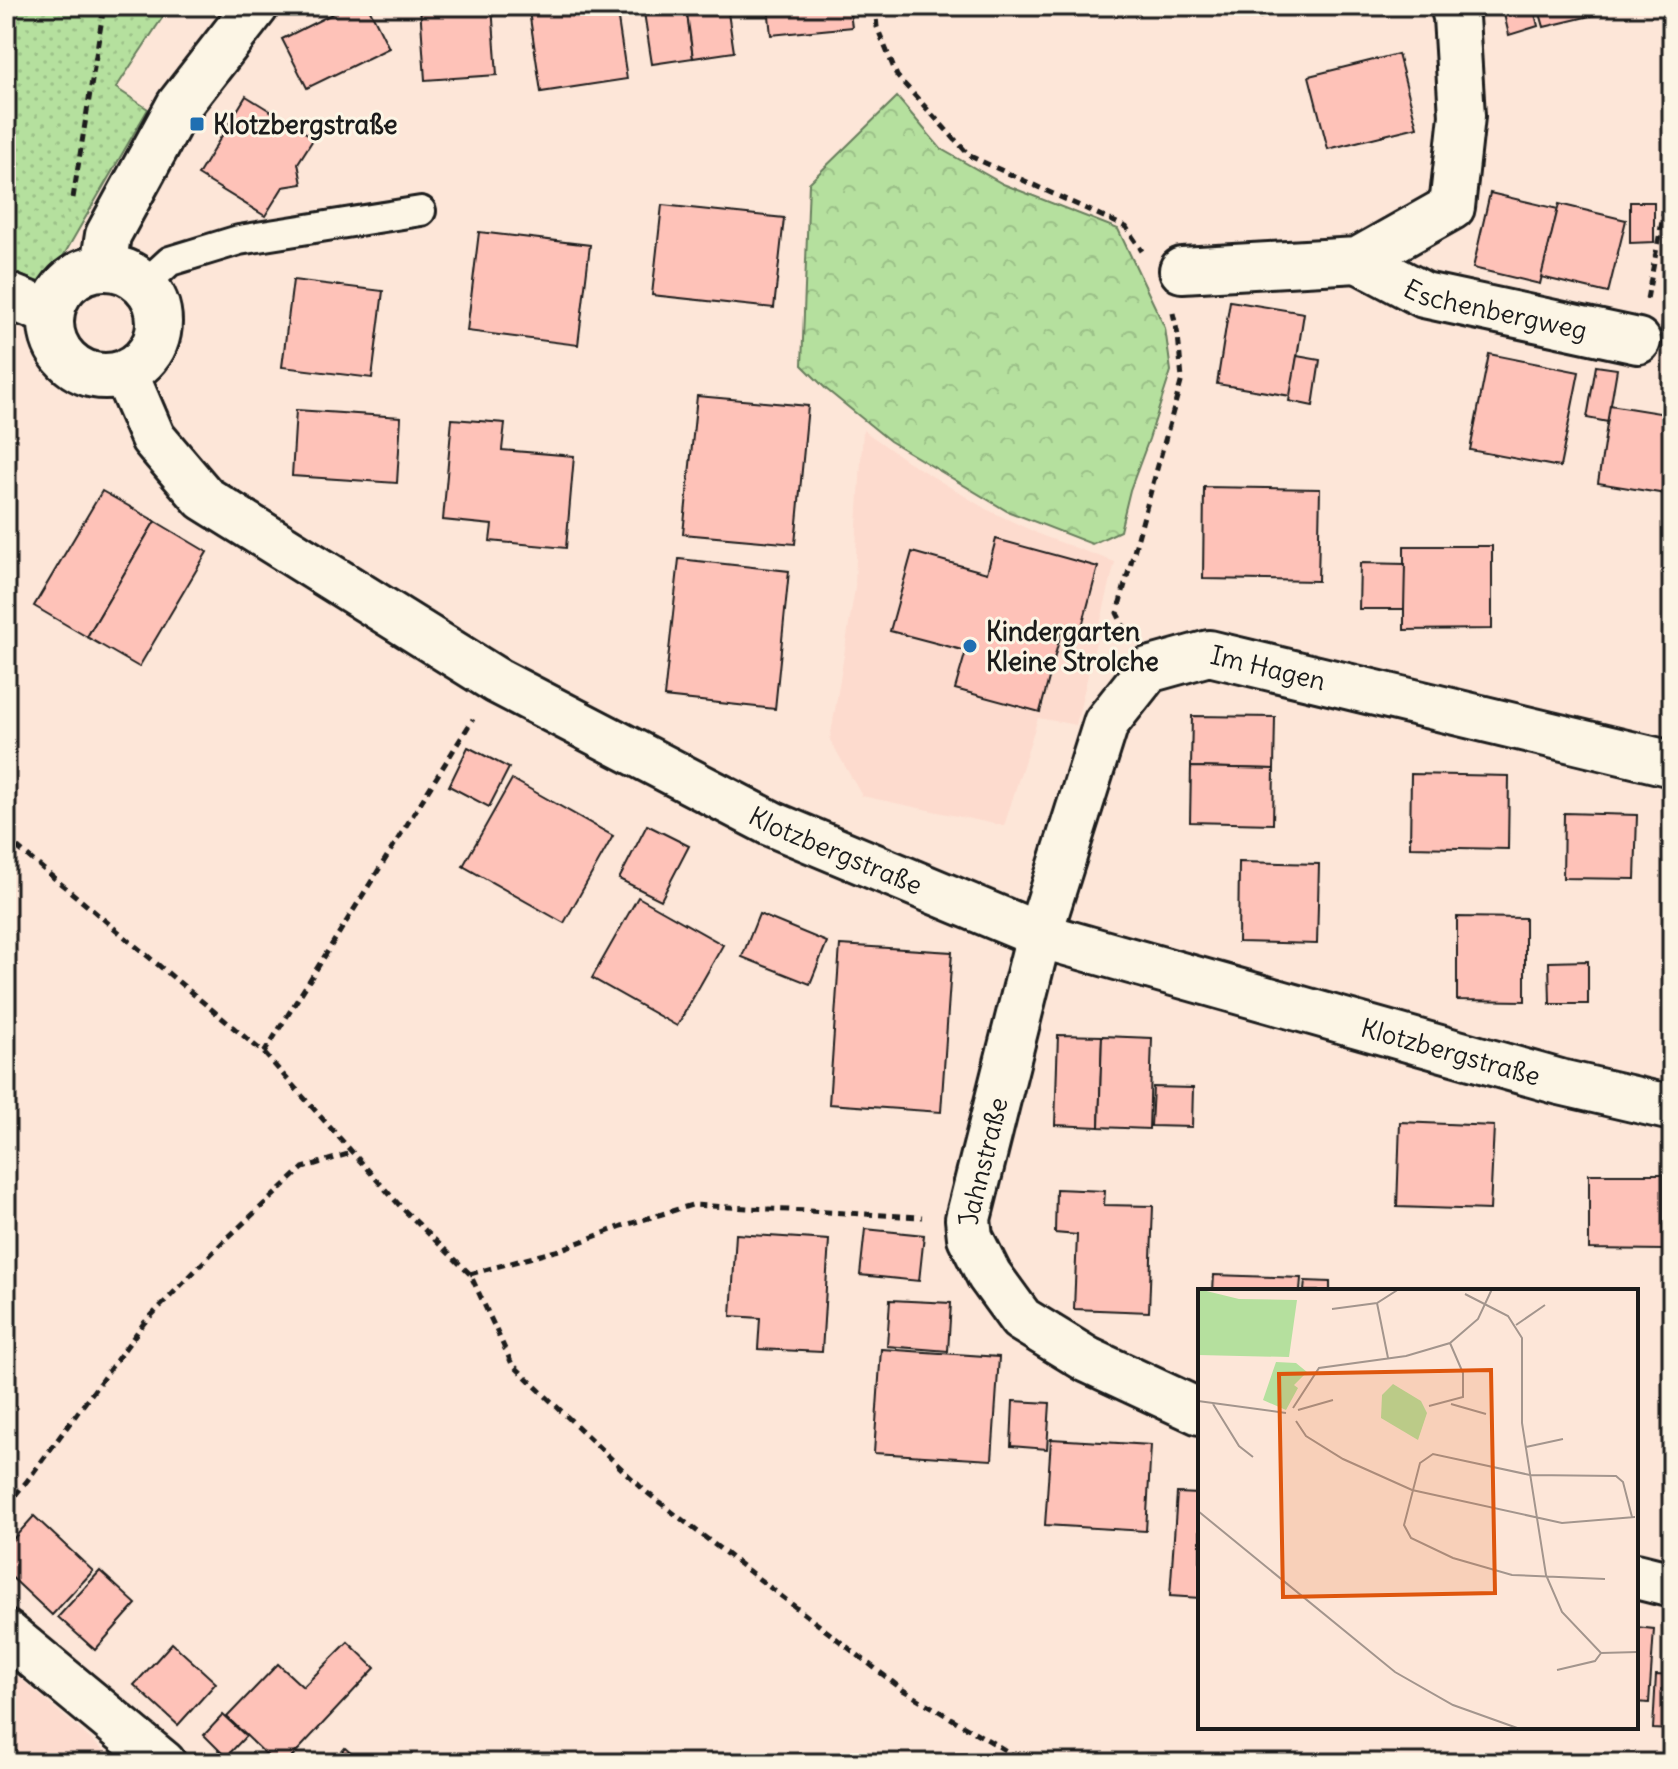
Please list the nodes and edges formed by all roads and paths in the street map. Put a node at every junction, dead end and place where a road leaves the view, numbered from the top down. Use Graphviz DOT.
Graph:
graph roads {
  1 [pos="104,6"];
  2 [pos="256,6"];
  3 [pos="875,6"];
  4 [pos="1453,6"];
  5 [pos="1672,170"];
  6 [pos="72,204"];
  7 [pos="421,211"];
  8 [pos="1358,260"];
  9 [pos="103,267"];
  10 [pos="1167,279"];
  11 [pos="145,284"];
  12 [pos="6,295"];
  13 [pos="51,313"];
  14 [pos="1638,341"];
  15 [pos="125,373"];
  16 [pos="1148,670"];
  17 [pos="497,681"];
  18 [pos="1672,764"];
  19 [pos="6,838"];
  20 [pos="1039,935"];
  21 [pos="264,1053"];
  22 [pos="1672,1108"];
  23 [pos="351,1153"];
  24 [pos="968,1219"];
  25 [pos="470,1274"];
  26 [pos="1198,1411"];
  27 [pos="6,1506"];
  28 [pos="1638,1576"];
  29 [pos="1672,1585"];
  30 [pos="6,1633"];
  31 [pos="163,1763"];
  32 [pos="1027,1763"];
  1 -- 6 [label="path"];
  2 -- 9 [label="street"];
  3 -- 10 [label="path"];
  4 -- 8 [label="street, Eschenbergweg"];
  5 -- 14 [label="path"];
  7 -- 11 [label="lane"];
  8 -- 10 [label="street, Eschenbergweg"];
  8 -- 14 [label="street, Eschenbergweg"];
  9 -- 11 [label="street"];
  9 -- 13 [label="street"];
  10 -- 16 [label="path"];
  11 -- 15 [label="street"];
  12 -- 13 [label="street"];
  13 -- 15 [label="street"];
  15 -- 17 [label="street, Klotzbergstraße"];
  16 -- 18 [label="street, Im Hagen"];
  16 -- 20 [label="street"];
  17 -- 20 [label="street, Klotzbergstraße"];
  17 -- 21 [label="path"];
  19 -- 21 [label="path"];
  20 -- 22 [label="street, Klotzbergstraße"];
  20 -- 24 [label="street, Jahnstraße"];
  21 -- 23 [label="path"];
  23 -- 25 [label="path"];
  23 -- 27 [label="path"];
  24 -- 25 [label="path"];
  24 -- 26 [label="street, Jahnstraße"];
  25 -- 32 [label="path"];
  28 -- 29 [label="street"];
  30 -- 31 [label="street"];
}
